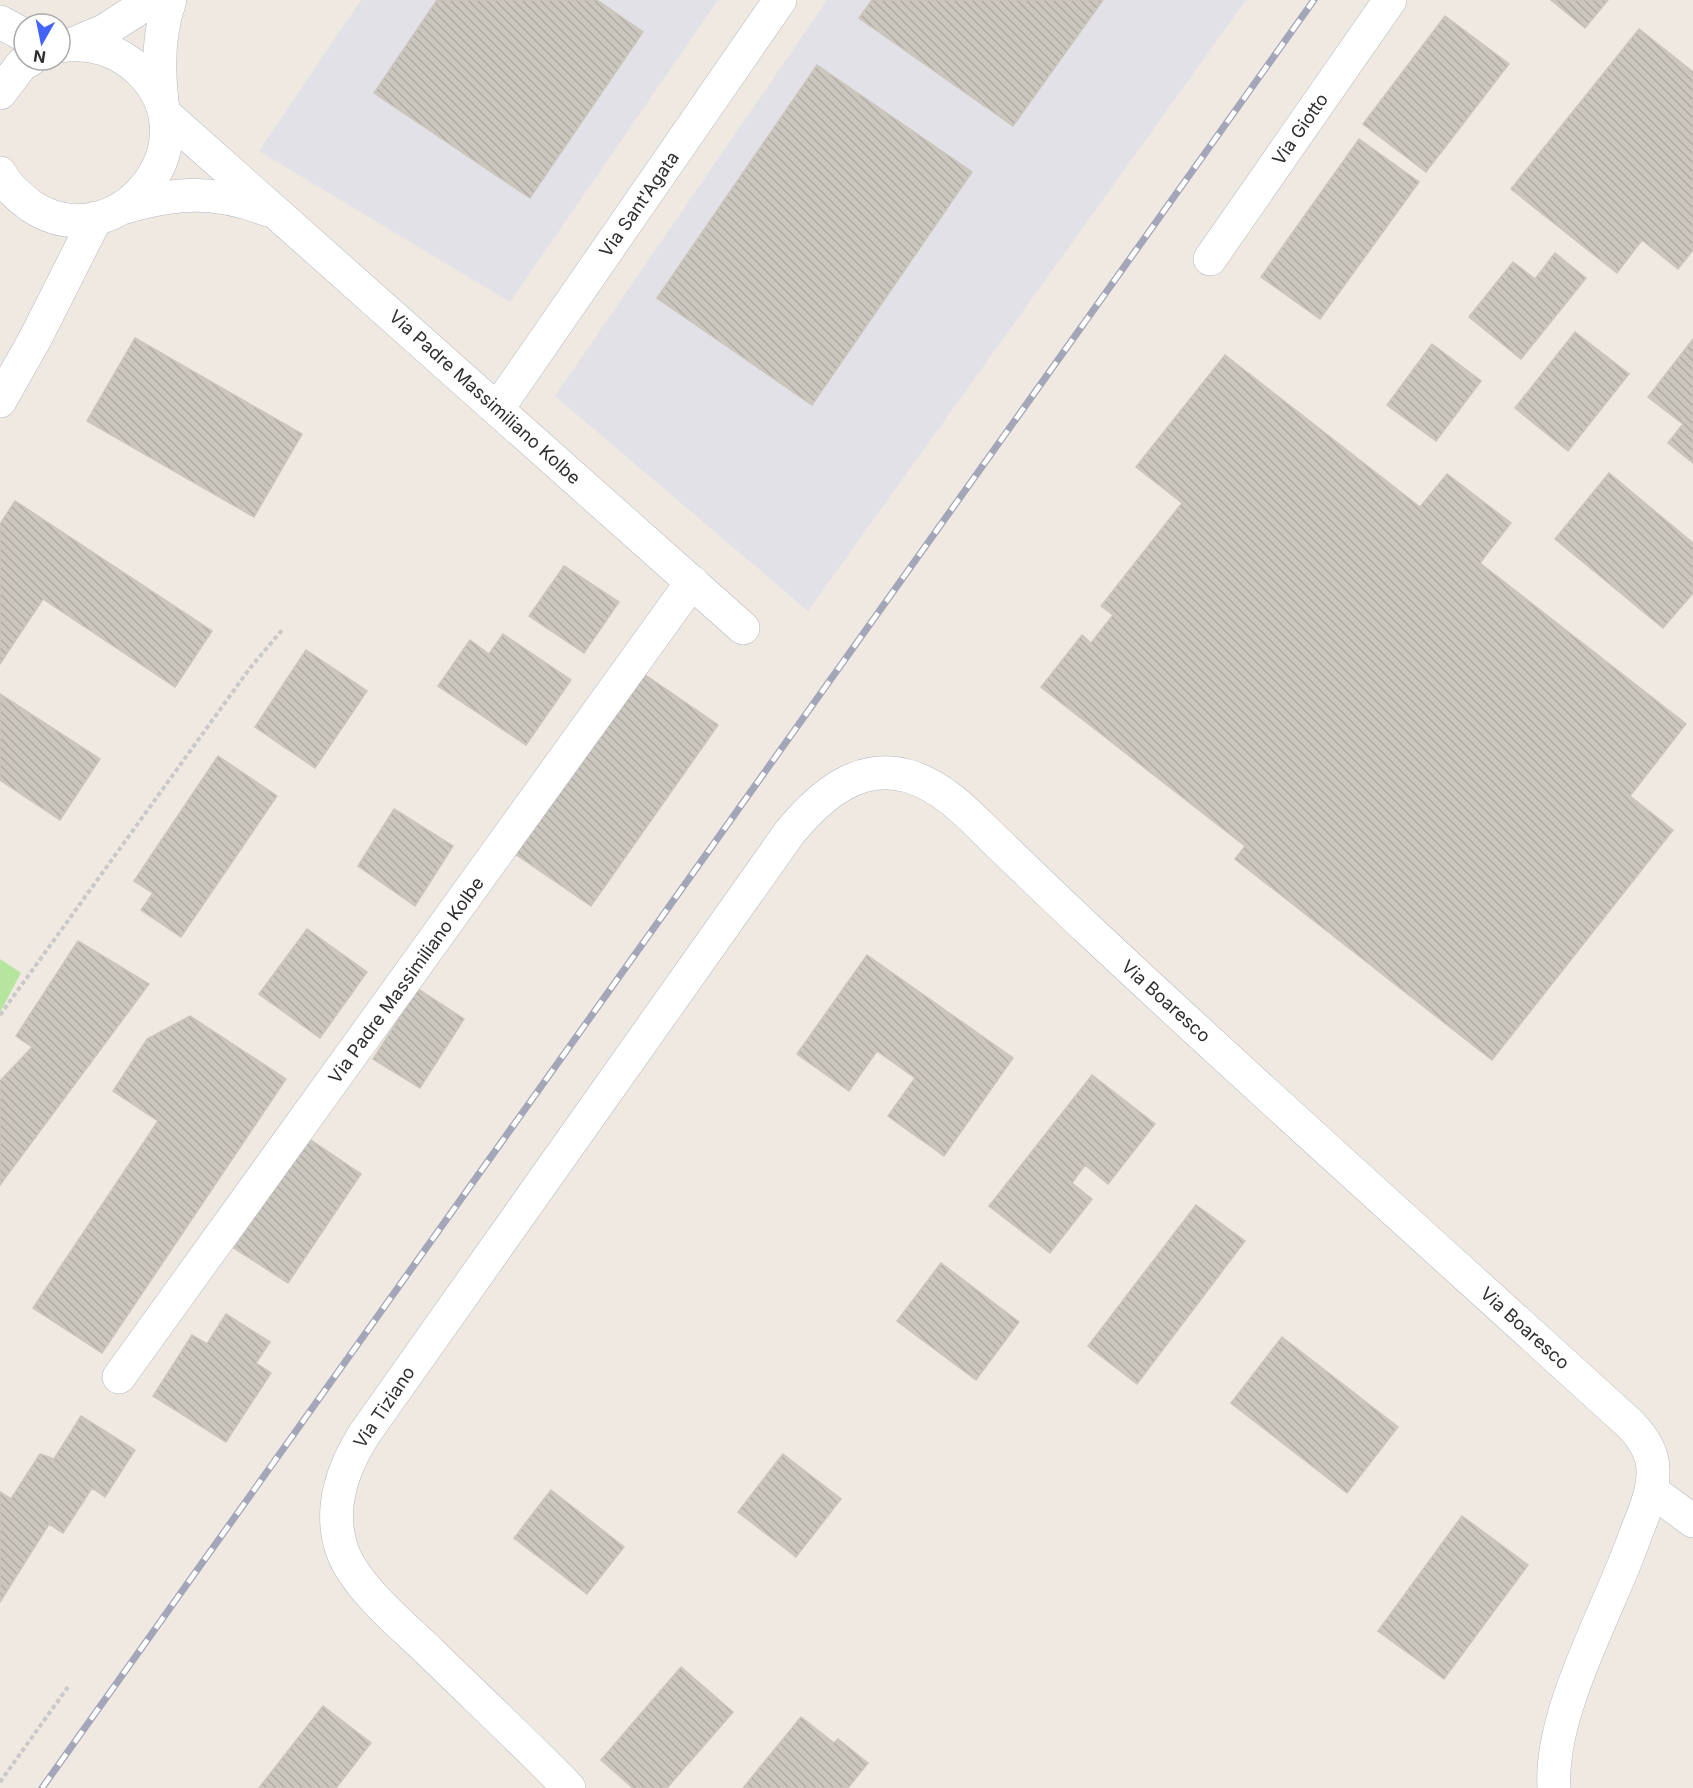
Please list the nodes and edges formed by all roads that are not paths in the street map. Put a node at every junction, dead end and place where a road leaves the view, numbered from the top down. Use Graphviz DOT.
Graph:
graph roads {
  1 [pos="152,0"];
  2 [pos="170,0"];
  3 [pos="780,0"];
  4 [pos="1390,0"];
  5 [pos="72,43"];
  6 [pos="72,45"];
  7 [pos="15,72"];
  8 [pos="0,93"];
  9 [pos="164,111"];
  10 [pos="0,173"];
  11 [pos="108,213"];
  12 [pos="276,214"];
  13 [pos="1210,259"];
  14 [pos="0,401"];
  15 [pos="498,408"];
  16 [pos="692,582"];
  17 [pos="744,628"];
  18 [pos="663,1009"];
  19 [pos="119,1377"];
  20 [pos="1651,1490"];
  21 [pos="1693,1521"];
  22 [pos="569,1788"];
  23 [pos="1554,1788"];
  1 -- 5 [label="street"];
  2 -- 9 [label="street"];
  3 -- 15 [label="street, Via Sant'Agata"];
  4 -- 13 [label="street, Via Giotto"];
  6 -- 9 [label="street"];
  7 -- 8 [label="street"];
  9 -- 11 [label="street"];
  9 -- 12 [label="street, Via Padre Massimiliano Kolbe"];
  10 -- 11 [label="street, Via Padre Massimiliano Kolbe"];
  11 -- 12 [label="street, Via Padre Massimiliano Kolbe"];
  11 -- 14 [label="street"];
  12 -- 15 [label="street, Via Padre Massimiliano Kolbe"];
  15 -- 16 [label="street, Via Padre Massimiliano Kolbe"];
  16 -- 17 [label="street, Via Padre Massimiliano Kolbe"];
  16 -- 19 [label="street, Via Padre Massimiliano Kolbe"];
  18 -- 20 [label="street, Via Boaresco"];
  18 -- 22 [label="street, Via Tiziano"];
  20 -- 21 [label="street"];
  20 -- 23 [label="street, Via Boaresco"];
}
